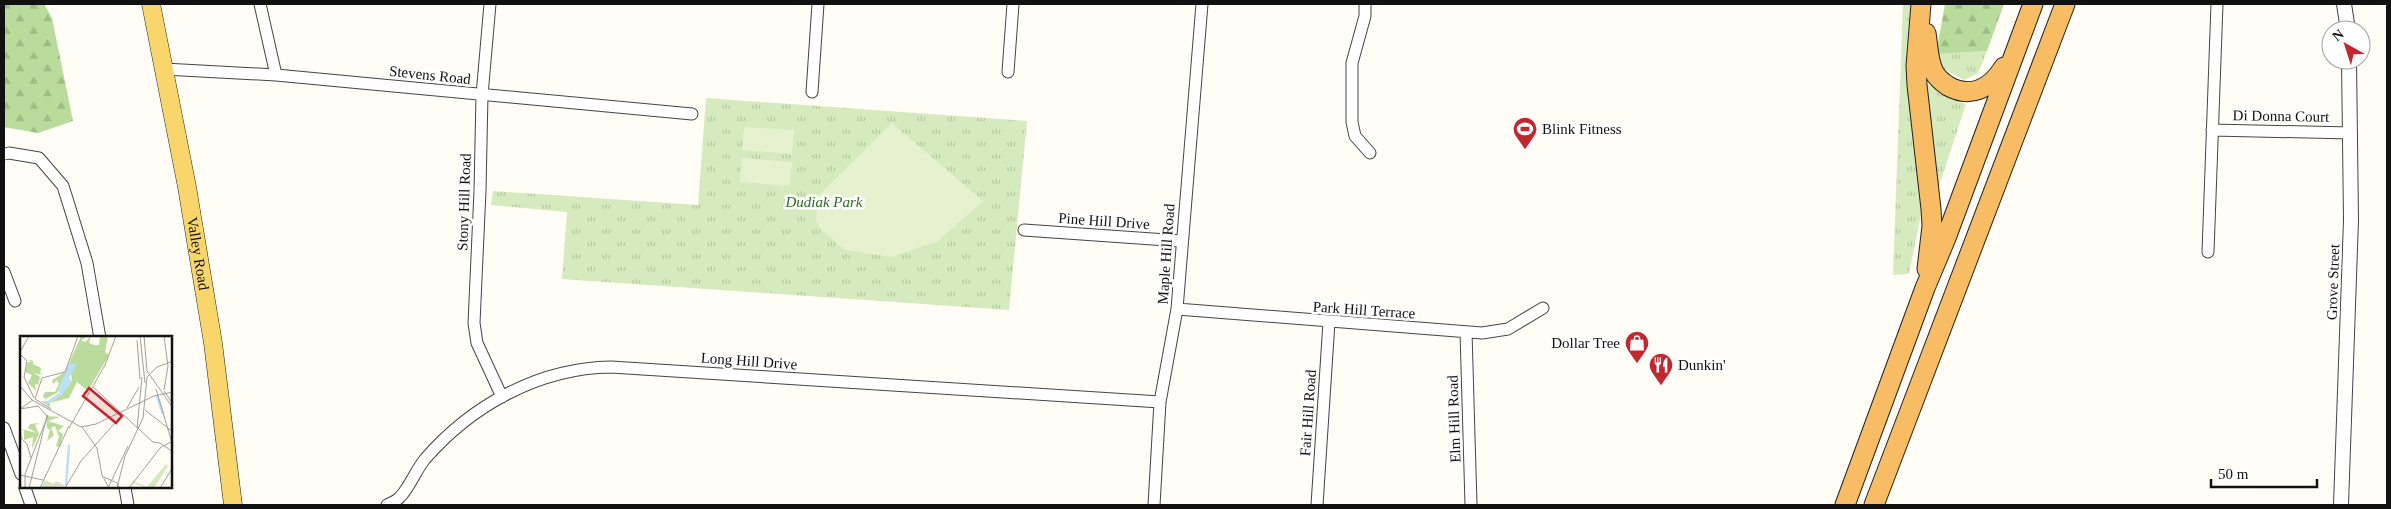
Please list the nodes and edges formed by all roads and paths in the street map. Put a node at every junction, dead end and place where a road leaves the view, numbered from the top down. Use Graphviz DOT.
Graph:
graph roads {
  1 [pos="151,4"];
  2 [pos="260,4"];
  3 [pos="490,4"];
  4 [pos="818,4"];
  5 [pos="1013,4"];
  6 [pos="1202,4"];
  7 [pos="1365,4"];
  8 [pos="1922,4"];
  9 [pos="2033,4"];
  10 [pos="2065,4"];
  11 [pos="2217,4"];
  12 [pos="2344,4"];
  13 [pos="2346,20"];
  14 [pos="2020,37"];
  15 [pos="164,69"];
  16 [pos="2349,70"];
  17 [pos="1008,72"];
  18 [pos="276,76"];
  19 [pos="812,92"];
  20 [pos="482,95"];
  21 [pos="692,114"];
  22 [pos="2212,130"];
  23 [pos="2351,133"];
  24 [pos="4,154"];
  25 [pos="1370,154"];
  26 [pos="1024,230"];
  27 [pos="1181,241"];
  28 [pos="2208,252"];
  29 [pos="4,272"];
  30 [pos="1925,288"];
  31 [pos="15,302"];
  32 [pos="1543,308"];
  33 [pos="1177,309"];
  34 [pos="1329,322"];
  35 [pos="1466,332"];
  36 [pos="100,336"];
  37 [pos="502,397"];
  38 [pos="1160,402"];
  39 [pos="4,428"];
  40 [pos="20,471"];
  41 [pos="25,489"];
  42 [pos="125,489"];
  43 [pos="31,505"];
  44 [pos="128,505"];
  45 [pos="234,505"];
  46 [pos="387,505"];
  47 [pos="1154,505"];
  48 [pos="1317,505"];
  49 [pos="1471,505"];
  50 [pos="1845,505"];
  51 [pos="1874,505"];
  52 [pos="2342,505"];
  1 -- 15 [label="main road, Valley Road"];
  2 -- 18 [label="street"];
  3 -- 20 [label="street, Stony Hill Road"];
  4 -- 19 [label="street"];
  5 -- 17 [label="street"];
  6 -- 27 [label="street, Maple Hill Road"];
  7 -- 25 [label="street"];
  8 -- 14 [label="highway"];
  8 -- 30 [label="highway"];
  9 -- 14 [label="highway"];
  10 -- 51 [label="highway"];
  11 -- 22 [label="street, Di Donna Court"];
  12 -- 13 [label="street"];
  14 -- 30 [label="highway"];
  15 -- 18 [label="street, Stevens Road"];
  15 -- 45 [label="main road, Valley Road"];
  16 -- 23 [label="street, Grove Street"];
  18 -- 20 [label="street, Stevens Road"];
  20 -- 21 [label="street, Stevens Road"];
  20 -- 37 [label="street, Stony Hill Road"];
  22 -- 23 [label="street, Di Donna Court"];
  22 -- 28 [label="street, Di Donna Court"];
  23 -- 52 [label="street, Grove Street"];
  24 -- 36 [label="street"];
  26 -- 27 [label="street, Pine Hill Drive"];
  27 -- 33 [label="street, Maple Hill Road"];
  29 -- 31 [label="street"];
  30 -- 50 [label="highway"];
  32 -- 35 [label="street, Park Hill Terrace"];
  33 -- 34 [label="street, Park Hill Terrace"];
  33 -- 38 [label="street, Maple Hill Road"];
  34 -- 35 [label="street, Park Hill Terrace"];
  34 -- 48 [label="street, Fair Hill Road"];
  35 -- 49 [label="street, Elm Hill Road"];
  37 -- 38 [label="street, Long Hill Drive"];
  37 -- 46 [label="street, Long Hill Drive"];
  38 -- 47 [label="street, Maple Hill Road"];
  39 -- 40 [label="street"];
  41 -- 43 [label="street"];
  42 -- 44 [label="street"];
}
